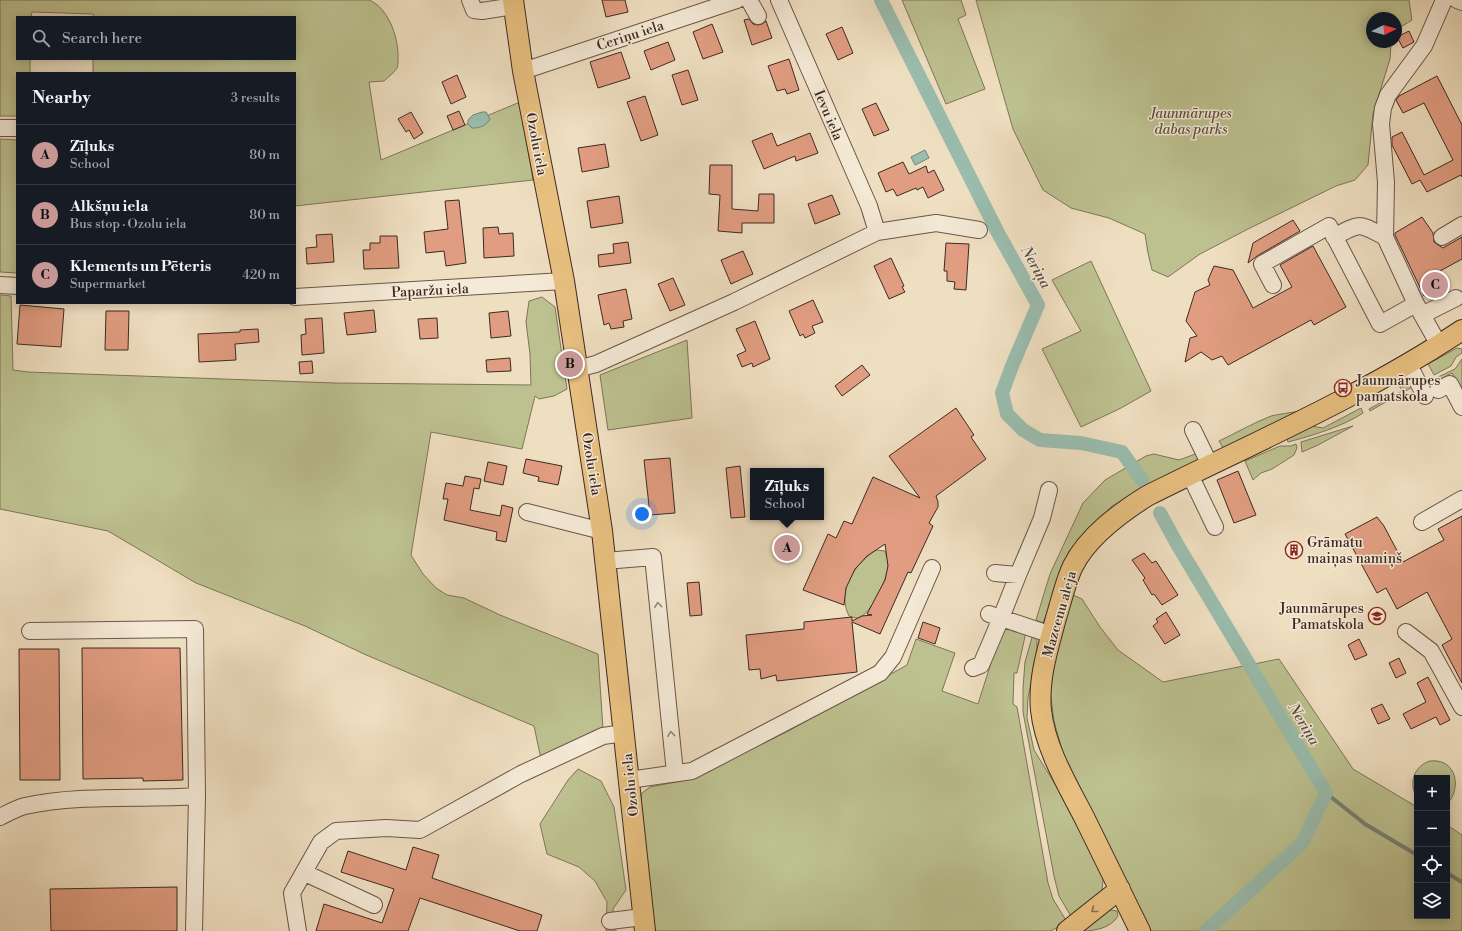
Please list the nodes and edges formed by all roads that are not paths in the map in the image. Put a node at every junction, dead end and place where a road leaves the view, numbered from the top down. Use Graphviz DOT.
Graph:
graph roads {
  1 [pos="470,0"];
  2 [pos="737,0"];
  3 [pos="749,0"];
  4 [pos="779,0"];
  5 [pos="1444,0"];
  6 [pos="1456,0"];
  7 [pos="1462,2"];
  8 [pos="513,3"];
  9 [pos="758,16"];
  10 [pos="523,71"];
  11 [pos="0,128"];
  12 [pos="16,128"];
  13 [pos="1462,225"];
  14 [pos="979,230"];
  15 [pos="877,232"];
  16 [pos="1334,237"];
  17 [pos="1386,237"];
  18 [pos="1442,237"];
  19 [pos="564,281"];
  20 [pos="0,285"];
  21 [pos="16,286"];
  22 [pos="1273,286"];
  23 [pos="296,297"];
  24 [pos="1456,298"];
  25 [pos="1419,309"];
  26 [pos="1462,330"];
  27 [pos="1439,345"];
  28 [pos="1408,363"];
  29 [pos="577,369"];
  30 [pos="1462,407"];
  31 [pos="1193,430"];
  32 [pos="1210,465"];
  33 [pos="1190,475"];
  34 [pos="1049,490"];
  35 [pos="1462,499"];
  36 [pos="527,512"];
  37 [pos="1422,522"];
  38 [pos="1215,527"];
  39 [pos="602,531"];
  40 [pos="605,562"];
  41 [pos="932,568"];
  42 [pos="994,573"];
  43 [pos="1018,575"];
  44 [pos="995,616"];
  45 [pos="30,631"];
  46 [pos="1406,632"];
  47 [pos="1052,636"];
  48 [pos="973,668"];
  49 [pos="1462,707"];
  50 [pos="624,733"];
  51 [pos="675,773"];
  52 [pos="629,780"];
  53 [pos="196,796"];
  54 [pos="0,817"];
  55 [pos="305,873"];
  56 [pos="1120,889"];
  57 [pos="374,905"];
  58 [pos="610,921"];
  59 [pos="644,924"];
  60 [pos="1134,930"];
  61 [pos="194,931"];
  62 [pos="298,931"];
  63 [pos="1067,931"];
  1 -- 8 [label="street"];
  2 -- 10 [label="street, Ceriņu iela"];
  3 -- 9 [label="street"];
  4 -- 15 [label="street, Ievu iela"];
  5 -- 17 [label="street"];
  6 -- 7 [label="street"];
  8 -- 10 [label="main road, Ozolu iela"];
  10 -- 19 [label="main road, Ozolu iela"];
  11 -- 12 [label="street"];
  13 -- 18 [label="street"];
  14 -- 15 [label="street"];
  15 -- 29 [label="street"];
  16 -- 17 [label="street"];
  16 -- 22 [label="street"];
  16 -- 25 [label="street"];
  17 -- 25 [label="street"];
  19 -- 23 [label="street, Paparžu iela"];
  19 -- 29 [label="main road, Ozolu iela"];
  20 -- 21 [label="street"];
  24 -- 25 [label="street"];
  25 -- 27 [label="street"];
  26 -- 27 [label="main road, Mazcenu aleja"];
  27 -- 28 [label="main road, Mazcenu aleja"];
  28 -- 30 [label="street"];
  28 -- 32 [label="main road, Mazcenu aleja"];
  29 -- 39 [label="main road, Ozolu iela"];
  31 -- 32 [label="street"];
  32 -- 33 [label="main road, Mazcenu aleja"];
  33 -- 38 [label="street"];
  33 -- 47 [label="main road, Mazcenu aleja"];
  34 -- 43 [label="street"];
  35 -- 37 [label="street"];
  36 -- 39 [label="street"];
  39 -- 40 [label="main road, Ozolu iela"];
  40 -- 50 [label="main road, Ozolu iela"];
  51 -- 40 [label="street, one-way"];
  41 -- 51 [label="street"];
  42 -- 43 [label="street"];
  43 -- 44 [label="street"];
  44 -- 47 [label="street"];
  44 -- 48 [label="street"];
  45 -- 53 [label="street"];
  46 -- 49 [label="street"];
  47 -- 56 [label="main road, Mazcenu aleja"];
  50 -- 52 [label="main road, Ozolu iela"];
  50 -- 55 [label="street"];
  51 -- 52 [label="street"];
  52 -- 59 [label="main road, Ozolu iela"];
  53 -- 54 [label="street"];
  53 -- 61 [label="street"];
  55 -- 57 [label="street"];
  55 -- 62 [label="street"];
  56 -- 60 [label="main road, Mazcenu aleja"];
  56 -- 63 [label="main road, one-way"];
  58 -- 59 [label="street"];
}
